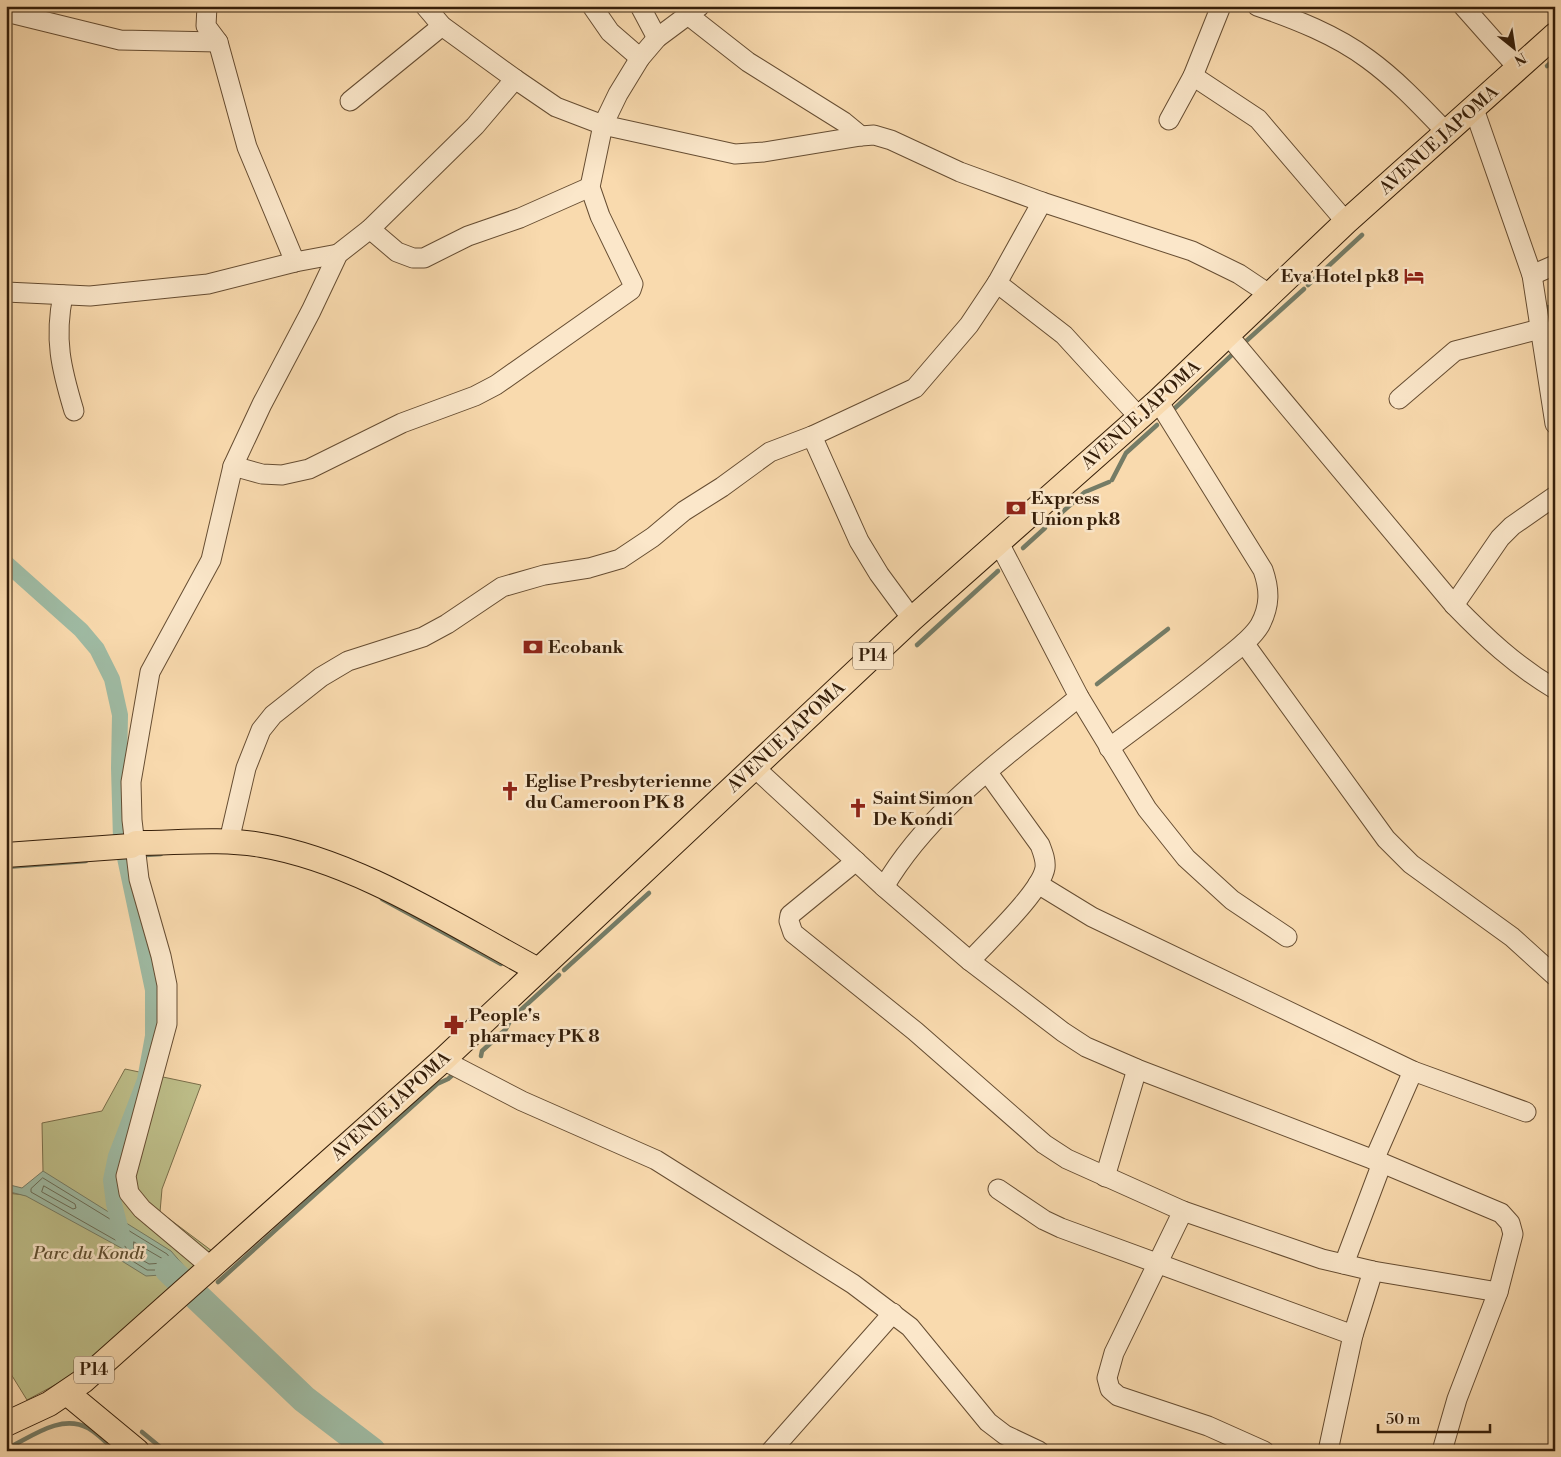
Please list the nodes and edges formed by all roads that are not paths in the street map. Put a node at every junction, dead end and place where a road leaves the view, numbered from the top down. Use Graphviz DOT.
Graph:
graph roads {
  1 [pos="207,6"];
  2 [pos="425,6"];
  3 [pos="592,6"];
  4 [pos="640,6"];
  5 [pos="1221,6"];
  6 [pos="1257,6"];
  7 [pos="1463,6"];
  8 [pos="694,11"];
  9 [pos="6,12"];
  10 [pos="442,26"];
  11 [pos="1555,35"];
  12 [pos="657,38"];
  13 [pos="218,42"];
  14 [pos="640,58"];
  15 [pos="1518,68"];
  16 [pos="1193,76"];
  17 [pos="515,79"];
  18 [pos="350,101"];
  19 [pos="1474,109"];
  20 [pos="1169,120"];
  21 [pos="603,125"];
  22 [pos="1447,132"];
  23 [pos="861,136"];
  24 [pos="590,187"];
  25 [pos="1042,202"];
  26 [pos="1346,222"];
  27 [pos="370,229"];
  28 [pos="338,254"];
  29 [pos="296,262"];
  30 [pos="1555,265"];
  31 [pos="1532,275"];
  32 [pos="997,283"];
  33 [pos="6,292"];
  34 [pos="1269,294"];
  35 [pos="63,295"];
  36 [pos="1540,329"];
  37 [pos="1228,335"];
  38 [pos="1399,399"];
  39 [pos="1158,401"];
  40 [pos="74,411"];
  41 [pos="1553,412"];
  42 [pos="1140,417"];
  43 [pos="812,436"];
  44 [pos="233,466"];
  45 [pos="1555,496"];
  46 [pos="999,543"];
  47 [pos="1454,605"];
  48 [pos="912,619"];
  49 [pos="1244,643"];
  50 [pos="1555,690"];
  51 [pos="1079,697"];
  52 [pos="1109,748"];
  53 [pos="755,768"];
  54 [pos="988,773"];
  55 [pos="229,841"];
  56 [pos="133,845"];
  57 [pos="6,855"];
  58 [pos="856,861"];
  59 [pos="1038,884"];
  60 [pos="884,886"];
  61 [pos="1287,937"];
  62 [pos="970,961"];
  63 [pos="538,970"];
  64 [pos="1555,976"];
  65 [pos="443,1060"];
  66 [pos="1137,1069"];
  67 [pos="1413,1071"];
  68 [pos="1526,1112"];
  69 [pos="1378,1161"];
  70 [pos="1105,1176"];
  71 [pos="998,1189"];
  72 [pos="1182,1212"];
  73 [pos="1156,1264"];
  74 [pos="1344,1264"];
  75 [pos="1373,1272"];
  76 [pos="203,1273"];
  77 [pos="1498,1292"];
  78 [pos="893,1313"];
  79 [pos="1353,1335"];
  80 [pos="67,1393"];
  81 [pos="6,1424"];
  82 [pos="137,1451"];
  83 [pos="771,1451"];
  84 [pos="1039,1451"];
  85 [pos="1264,1451"];
  86 [pos="1328,1451"];
  87 [pos="1442,1451"];
  1 -- 13 [label="street"];
  2 -- 10 [label="street"];
  3 -- 14 [label="street"];
  4 -- 12 [label="street"];
  5 -- 16 [label="street"];
  6 -- 22 [label="street"];
  7 -- 15 [label="street"];
  8 -- 12 [label="street"];
  8 -- 23 [label="street"];
  9 -- 13 [label="street"];
  10 -- 17 [label="street"];
  10 -- 18 [label="street"];
  11 -- 15 [label="main road, AVENUE JAPOMA / P14"];
  12 -- 14 [label="street"];
  13 -- 29 [label="street"];
  14 -- 21 [label="street"];
  15 -- 19 [label="main road, AVENUE JAPOMA / P14"];
  16 -- 20 [label="street"];
  16 -- 26 [label="street"];
  17 -- 21 [label="street"];
  17 -- 27 [label="street"];
  19 -- 22 [label="main road, AVENUE JAPOMA / P14"];
  19 -- 31 [label="street"];
  21 -- 23 [label="street"];
  21 -- 24 [label="street"];
  22 -- 26 [label="main road, AVENUE JAPOMA / P14"];
  23 -- 25 [label="street"];
  24 -- 27 [label="street"];
  24 -- 44 [label="street"];
  25 -- 32 [label="street"];
  25 -- 34 [label="street"];
  26 -- 34 [label="main road, AVENUE JAPOMA / P14"];
  27 -- 28 [label="street"];
  28 -- 29 [label="street"];
  28 -- 44 [label="street"];
  29 -- 35 [label="street"];
  30 -- 31 [label="street"];
  31 -- 36 [label="street"];
  32 -- 42 [label="street"];
  32 -- 43 [label="street"];
  33 -- 35 [label="street"];
  34 -- 37 [label="main road, AVENUE JAPOMA / P14"];
  35 -- 40 [label="street"];
  36 -- 38 [label="street"];
  36 -- 41 [label="street"];
  37 -- 39 [label="main road, AVENUE JAPOMA / P14"];
  37 -- 47 [label="street"];
  39 -- 42 [label="main road, AVENUE JAPOMA / P14"];
  39 -- 49 [label="street"];
  42 -- 46 [label="main road, AVENUE JAPOMA / P14"];
  43 -- 48 [label="street"];
  43 -- 55 [label="street"];
  44 -- 56 [label="street"];
  45 -- 47 [label="street"];
  46 -- 48 [label="main road, AVENUE JAPOMA / P14"];
  46 -- 51 [label="street"];
  47 -- 50 [label="street"];
  48 -- 53 [label="main road, AVENUE JAPOMA / P14"];
  49 -- 52 [label="street"];
  49 -- 64 [label="street"];
  51 -- 52 [label="street"];
  51 -- 54 [label="street"];
  52 -- 61 [label="street"];
  53 -- 58 [label="street"];
  53 -- 63 [label="main road, AVENUE JAPOMA / P14"];
  54 -- 59 [label="street"];
  54 -- 60 [label="street"];
  55 -- 56 [label="main road"];
  55 -- 63 [label="main road"];
  56 -- 57 [label="main road"];
  56 -- 76 [label="street"];
  58 -- 60 [label="street"];
  58 -- 70 [label="street"];
  59 -- 62 [label="street"];
  59 -- 67 [label="street"];
  60 -- 62 [label="street"];
  62 -- 66 [label="street"];
  63 -- 65 [label="main road, AVENUE JAPOMA / P14"];
  65 -- 76 [label="main road, AVENUE JAPOMA / P14"];
  65 -- 78 [label="street"];
  66 -- 69 [label="street"];
  66 -- 70 [label="street"];
  67 -- 68 [label="street"];
  67 -- 69 [label="street"];
  69 -- 74 [label="street"];
  69 -- 77 [label="street"];
  70 -- 72 [label="street"];
  71 -- 73 [label="street"];
  72 -- 73 [label="street"];
  72 -- 74 [label="street"];
  73 -- 79 [label="street"];
  73 -- 85 [label="street"];
  74 -- 75 [label="street"];
  75 -- 77 [label="street"];
  75 -- 79 [label="street"];
  76 -- 80 [label="main road, AVENUE JAPOMA / P14"];
  77 -- 87 [label="street"];
  78 -- 83 [label="street"];
  78 -- 84 [label="street"];
  79 -- 86 [label="street"];
  80 -- 81 [label="main road, AVENUE JAPOMA / P14"];
  80 -- 82 [label="main road"];
}
